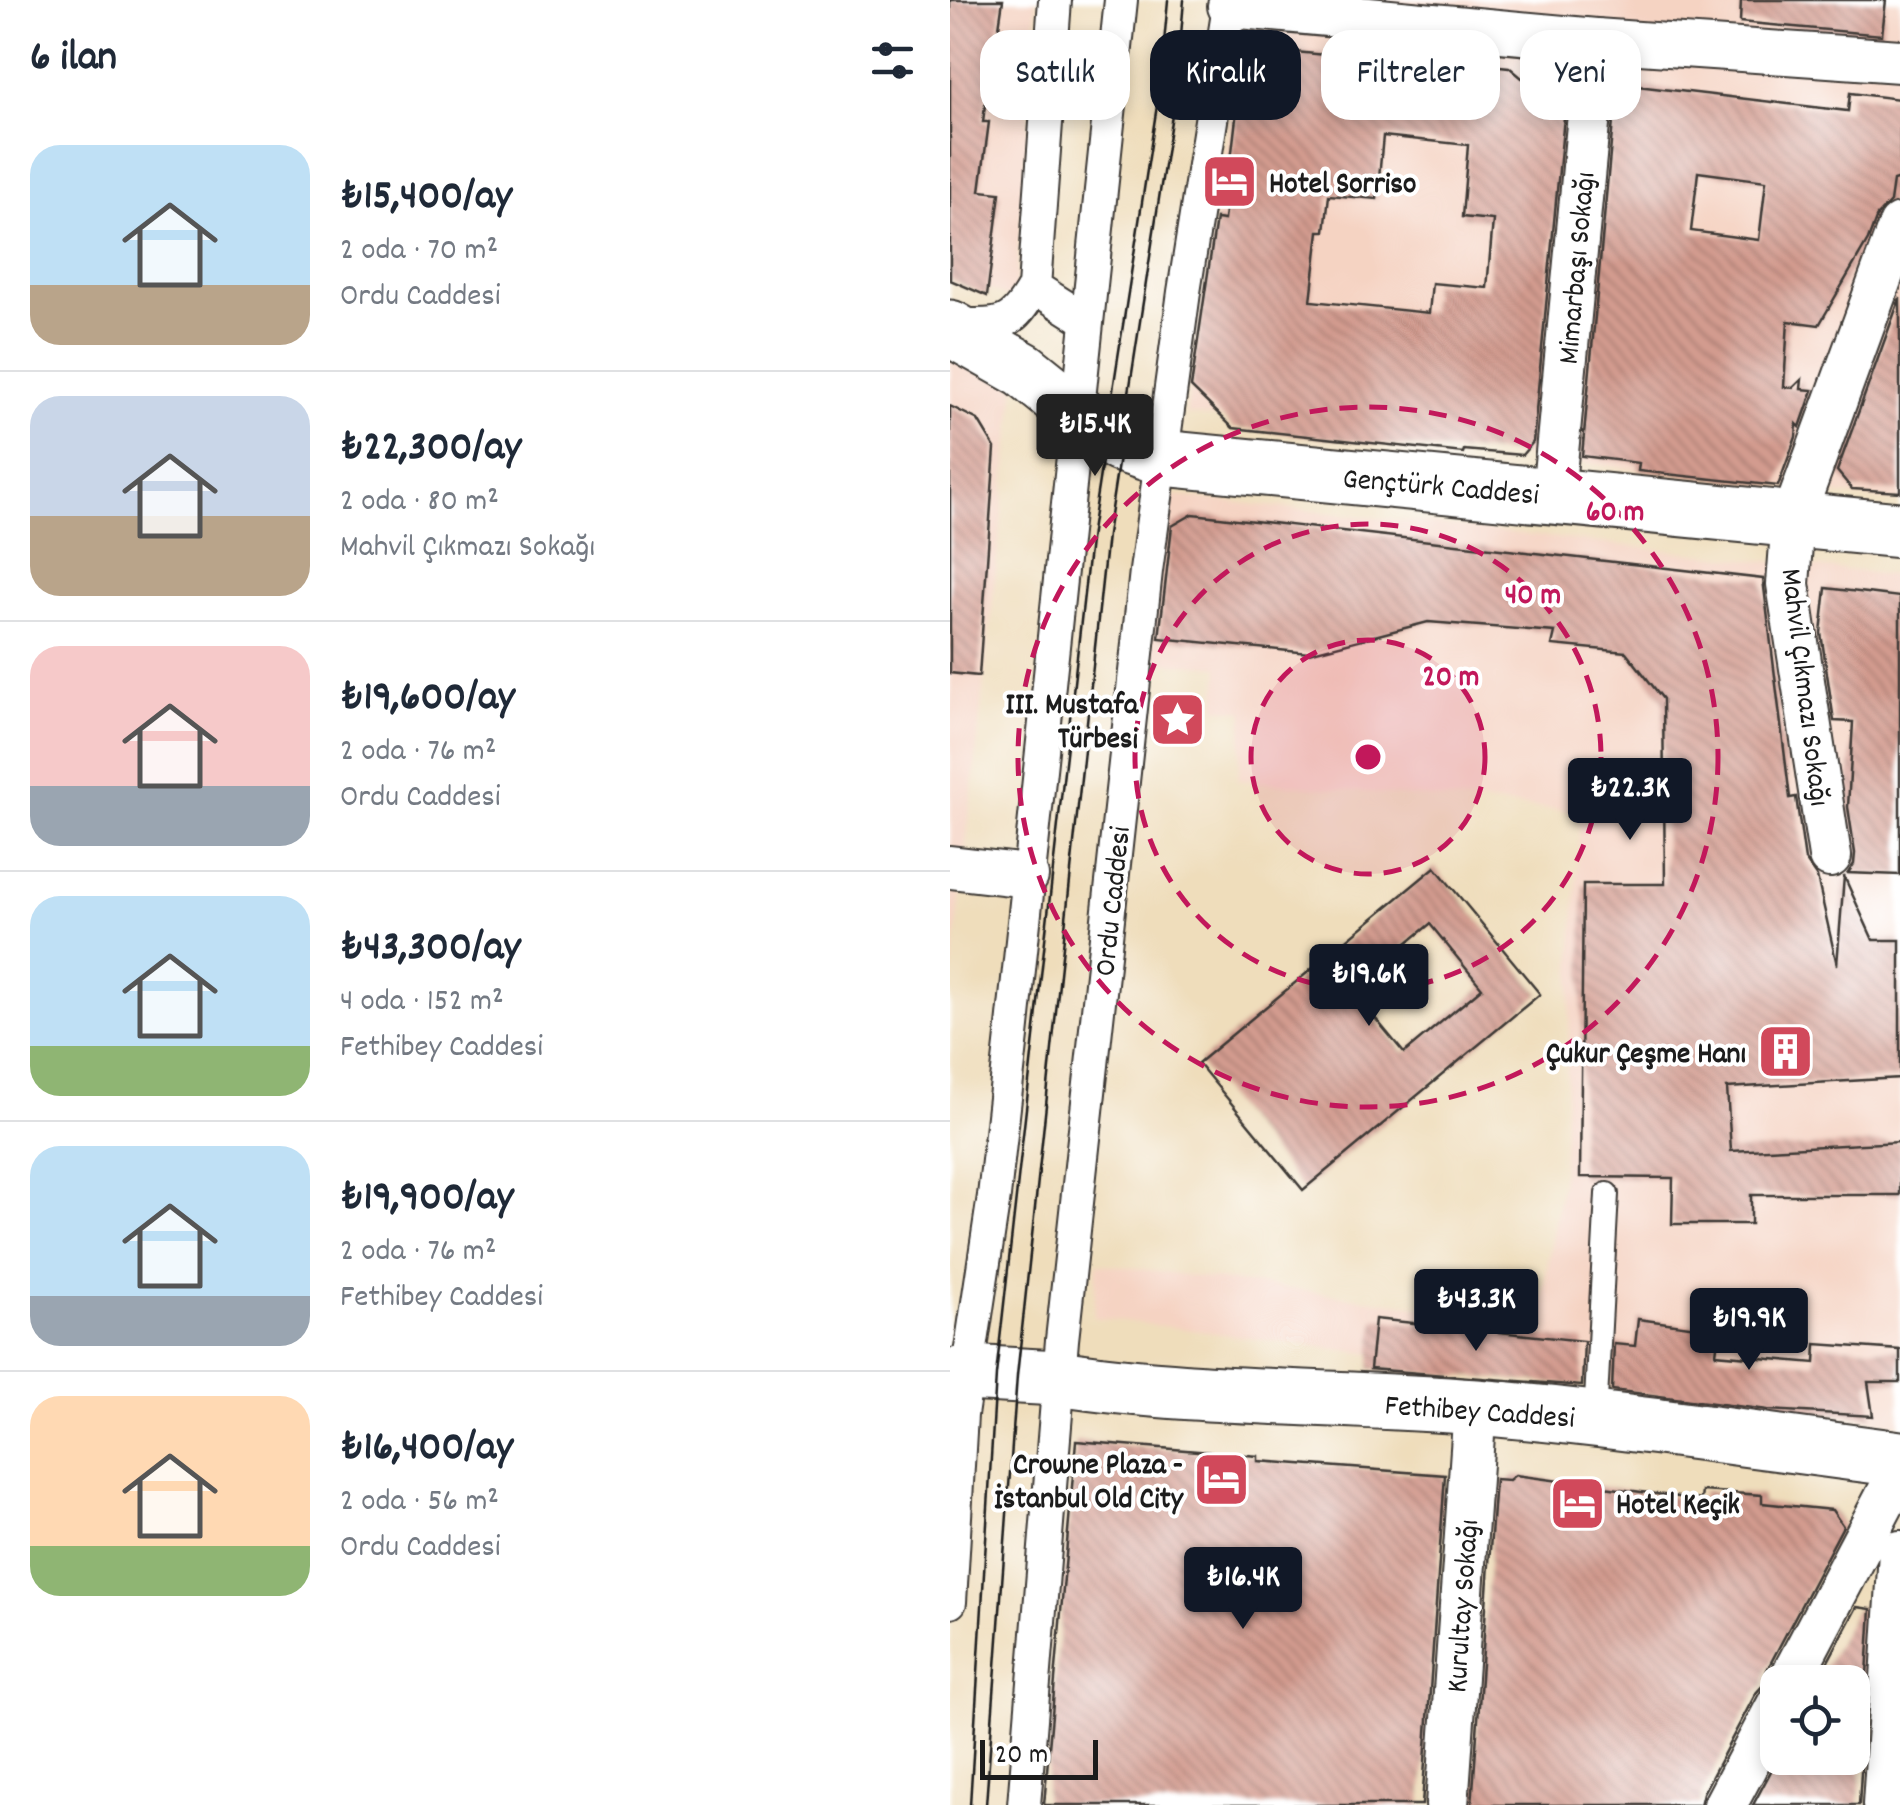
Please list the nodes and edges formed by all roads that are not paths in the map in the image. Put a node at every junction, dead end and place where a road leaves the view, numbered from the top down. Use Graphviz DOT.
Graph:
graph roads {
  1 [pos="1056,0"];
  2 [pos="1121,0"];
  3 [pos="1230,3"];
  4 [pos="1520,32"];
  5 [pos="1641,43"];
  6 [pos="1900,61"];
  7 [pos="1588,120"];
  8 [pos="1900,226"];
  9 [pos="1034,287"];
  10 [pos="1086,320"];
  11 [pos="950,326"];
  12 [pos="1078,412"];
  13 [pos="1162,458"];
  14 [pos="1553,495"];
  15 [pos="1793,518"];
  16 [pos="1900,530"];
  17 [pos="1830,856"];
  18 [pos="950,868"];
  19 [pos="1027,876"];
  20 [pos="1606,1194"];
  21 [pos="958,1375"];
  22 [pos="1058,1378"];
  23 [pos="1475,1407"];
  24 [pos="1595,1419"];
  25 [pos="1900,1459"];
  26 [pos="1900,1471"];
  27 [pos="1900,1552"];
  28 [pos="950,1602"];
  29 [pos="1798,1665"];
  30 [pos="1760,1738"];
  31 [pos="1024,1805"];
  32 [pos="1447,1805"];
  33 [pos="1725,1805"];
  34 [pos="1884,1805"];
  1 -- 9 [label="street"];
  2 -- 10 [label="street"];
  3 -- 4 [label="street"];
  3 -- 13 [label="street, Ordu Caddesi"];
  5 -- 6 [label="street"];
  7 -- 14 [label="street, Mimarbaşı Sokağı"];
  8 -- 15 [label="street, Mahvil Çıkmazı Sokağı"];
  9 -- 10 [label="street"];
  9 -- 11 [label="street"];
  10 -- 12 [label="street"];
  11 -- 12 [label="street, Gençtürk Caddesi"];
  12 -- 13 [label="street, Gençtürk Caddesi"];
  12 -- 19 [label="street"];
  13 -- 14 [label="street, Gençtürk Caddesi"];
  13 -- 22 [label="street, Ordu Caddesi"];
  14 -- 15 [label="street, Gençtürk Caddesi"];
  15 -- 16 [label="street, Gençtürk Caddesi"];
  15 -- 17 [label="street, Mahvil Çıkmazı Sokağı"];
  18 -- 19 [label="street"];
  19 -- 21 [label="street"];
  20 -- 24 [label="lane"];
  21 -- 22 [label="street, Fethibey Caddesi"];
  21 -- 28 [label="street"];
  22 -- 23 [label="street, Fethibey Caddesi"];
  22 -- 31 [label="street, Ordu Caddesi"];
  23 -- 24 [label="street, Fethibey Caddesi"];
  23 -- 32 [label="street, Kurultay Sokağı"];
  24 -- 25 [label="street, Fethibey Caddesi"];
  26 -- 29 [label="street"];
  27 -- 34 [label="street"];
  30 -- 33 [label="street"];
}
